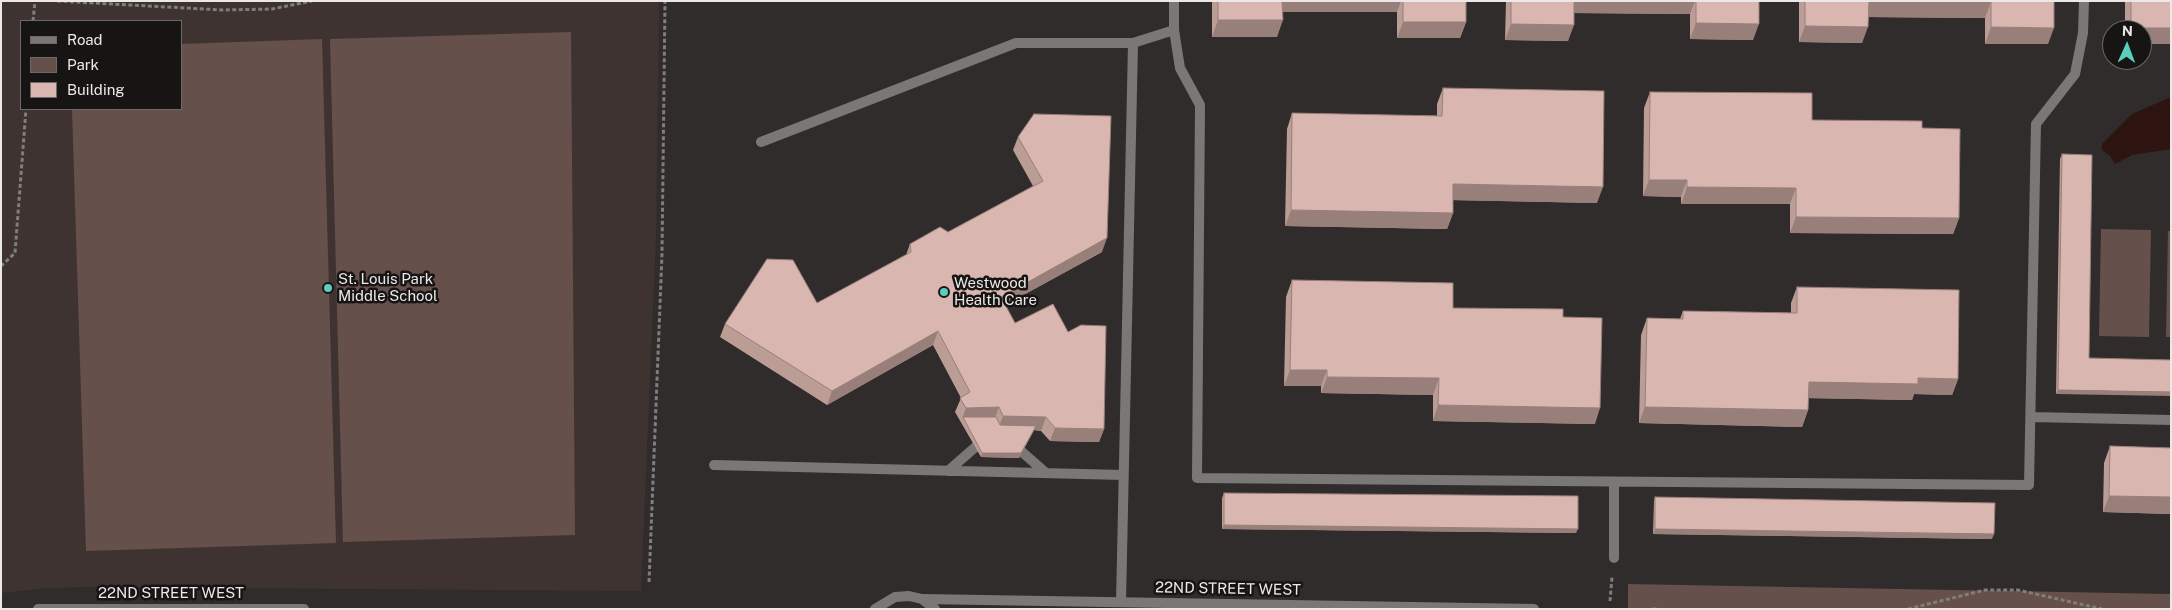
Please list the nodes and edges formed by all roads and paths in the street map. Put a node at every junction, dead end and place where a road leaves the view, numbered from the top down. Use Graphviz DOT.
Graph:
graph roads {
  1 [pos="35,1"];
  2 [pos="57,1"];
  3 [pos="312,1"];
  4 [pos="665,1"];
  5 [pos="1174,1"];
  6 [pos="2084,1"];
  7 [pos="33,20"];
  8 [pos="1174,30"];
  9 [pos="1133,43"];
  10 [pos="26,110"];
  11 [pos="761,142"];
  12 [pos="1,266"];
  13 [pos="2032,417"];
  14 [pos="2171,420"];
  15 [pos="714,466"];
  16 [pos="948,470"];
  17 [pos="1046,473"];
  18 [pos="1123,475"];
  19 [pos="1614,482"];
  20 [pos="1614,558"];
  21 [pos="649,582"];
  22 [pos="922,599"];
  23 [pos="1121,602"];
  24 [pos="1190,606"];
  25 [pos="57,608"];
  26 [pos="38,609"];
  27 [pos="304,609"];
  28 [pos="875,609"];
  29 [pos="936,609"];
  30 [pos="1534,609"];
  31 [pos="1652,609"];
  32 [pos="1659,609"];
  33 [pos="1908,609"];
  34 [pos="2102,609"];
  1 -- 7 [label="path"];
  2 -- 3 [label="path"];
  4 -- 21 [label="path"];
  5 -- 8 [label="street"];
  6 -- 13 [label="street"];
  8 -- 9 [label="street"];
  8 -- 19 [label="street"];
  9 -- 11 [label="street"];
  9 -- 18 [label="street"];
  10 -- 12 [label="path"];
  13 -- 14 [label="street"];
  13 -- 19 [label="street"];
  15 -- 16 [label="street"];
  16 -- 17 [label="street"];
  16 -- 17 [label="street"];
  17 -- 18 [label="street"];
  18 -- 23 [label="street"];
  19 -- 20 [label="street"];
  22 -- 23 [label="street, 22ND STREET WEST"];
  22 -- 28 [label="street, 22ND STREET WEST"];
  22 -- 29 [label="street"];
  23 -- 24 [label="street, 22ND STREET WEST"];
  24 -- 30 [label="street, 22ND STREET WEST"];
  25 -- 26 [label="street, 22ND STREET WEST"];
  25 -- 27 [label="street, 22ND STREET WEST"];
  31 -- 32 [label="path"];
  33 -- 34 [label="path"];
}
